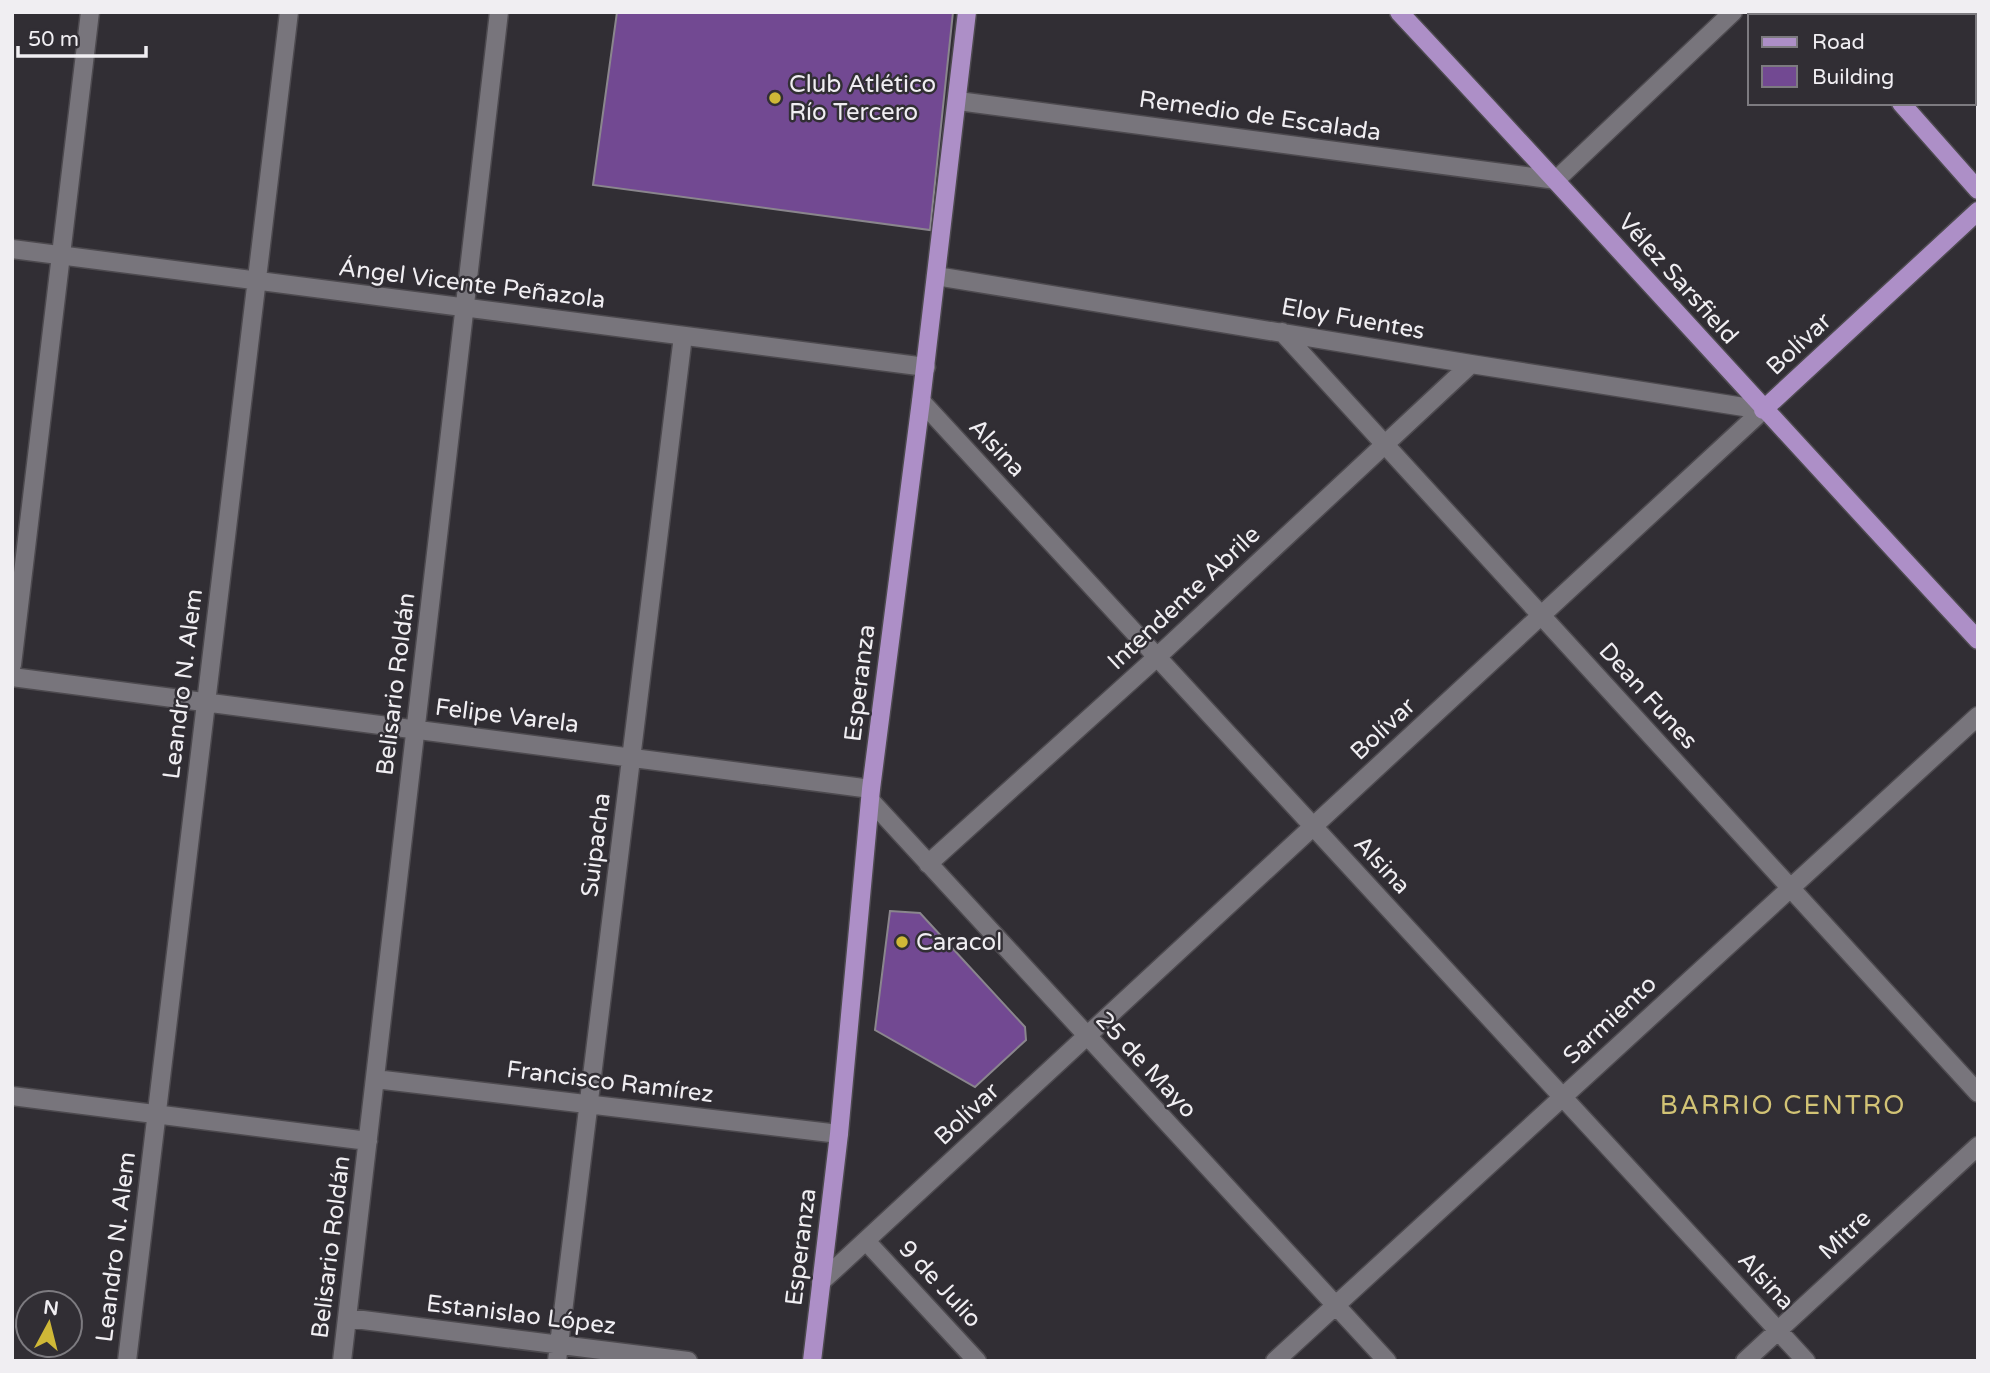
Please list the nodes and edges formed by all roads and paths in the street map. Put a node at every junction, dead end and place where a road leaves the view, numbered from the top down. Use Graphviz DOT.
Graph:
graph roads {
  1 [pos="90,12"];
  2 [pos="289,12"];
  3 [pos="499,12"];
  4 [pos="967,12"];
  5 [pos="1399,12"];
  6 [pos="1733,12"];
  7 [pos="958,101"];
  8 [pos="1903,105"];
  9 [pos="1556,180"];
  10 [pos="1978,190"];
  11 [pos="1978,211"];
  12 [pos="12,248"];
  13 [pos="60,255"];
  14 [pos="936,276"];
  15 [pos="256,280"];
  16 [pos="464,307"];
  17 [pos="1282,332"];
  18 [pos="683,336"];
  19 [pos="1471,364"];
  20 [pos="926,367"];
  21 [pos="921,401"];
  22 [pos="1763,410"];
  23 [pos="1385,444"];
  24 [pos="1541,615"];
  25 [pos="1978,640"];
  26 [pos="1157,657"];
  27 [pos="12,665"];
  28 [pos="12,677"];
  29 [pos="206,702"];
  30 [pos="1978,716"];
  31 [pos="415,729"];
  32 [pos="631,757"];
  33 [pos="871,795"];
  34 [pos="1313,827"];
  35 [pos="928,864"];
  36 [pos="1790,888"];
  37 [pos="1087,1036"];
  38 [pos="375,1079"];
  39 [pos="1978,1093"];
  40 [pos="12,1096"];
  41 [pos="1563,1097"];
  42 [pos="589,1104"];
  43 [pos="156,1114"];
  44 [pos="839,1134"];
  45 [pos="368,1141"];
  46 [pos="1978,1146"];
  47 [pos="866,1241"];
  48 [pos="821,1282"];
  49 [pos="1335,1305"];
  50 [pos="347,1318"];
  51 [pos="1778,1330"];
  52 [pos="558,1353"];
  53 [pos="127,1361"];
  54 [pos="342,1361"];
  55 [pos="688,1361"];
  56 [pos="812,1361"];
  57 [pos="977,1361"];
  58 [pos="1275,1361"];
  59 [pos="1387,1361"];
  60 [pos="1745,1361"];
  61 [pos="1806,1361"];
  1 -- 13 [label="street"];
  2 -- 15 [label="street, Leandro N. Alem"];
  3 -- 16 [label="street, Belisario Roldán"];
  4 -- 7 [label="main road, Esperanza"];
  5 -- 9 [label="main road, Vélez Sarsfield"];
  6 -- 9 [label="street"];
  7 -- 9 [label="street, Remedio de Escalada"];
  7 -- 14 [label="main road, Esperanza"];
  8 -- 10 [label="main road"];
  9 -- 22 [label="main road, Vélez Sarsfield"];
  11 -- 22 [label="main road, Bolívar"];
  12 -- 13 [label="street, Ángel Vicente Peñazola"];
  13 -- 15 [label="street, Ángel Vicente Peñazola"];
  13 -- 27 [label="street"];
  14 -- 17 [label="street, Eloy Fuentes"];
  14 -- 20 [label="main road, Esperanza"];
  15 -- 16 [label="street, Ángel Vicente Peñazola"];
  15 -- 29 [label="street, Leandro N. Alem"];
  16 -- 18 [label="street, Ángel Vicente Peñazola"];
  16 -- 31 [label="street, Belisario Roldán"];
  17 -- 19 [label="street, Eloy Fuentes"];
  17 -- 23 [label="street, Dean Funes"];
  18 -- 20 [label="street, Ángel Vicente Peñazola"];
  18 -- 32 [label="street, Suipacha"];
  19 -- 22 [label="street, Eloy Fuentes"];
  19 -- 23 [label="street, Intendente Abrile"];
  20 -- 21 [label="main road, Esperanza"];
  21 -- 26 [label="street, Alsina"];
  21 -- 33 [label="main road, Esperanza"];
  22 -- 24 [label="street, Bolívar"];
  22 -- 25 [label="main road, Vélez Sarsfield"];
  23 -- 24 [label="street, Dean Funes"];
  23 -- 26 [label="street, Intendente Abrile"];
  24 -- 34 [label="street, Bolívar"];
  24 -- 36 [label="street, Dean Funes"];
  26 -- 34 [label="street, Alsina"];
  26 -- 35 [label="street, Intendente Abrile"];
  28 -- 29 [label="street, Felipe Varela"];
  29 -- 31 [label="street, Felipe Varela"];
  29 -- 43 [label="street, Leandro N. Alem"];
  30 -- 36 [label="street, Sarmiento"];
  31 -- 32 [label="street, Felipe Varela"];
  31 -- 38 [label="street, Belisario Roldán"];
  32 -- 33 [label="street, Felipe Varela"];
  32 -- 42 [label="street, Suipacha"];
  33 -- 35 [label="street, 25 de Mayo"];
  33 -- 44 [label="main road, Esperanza"];
  34 -- 37 [label="street, Bolívar"];
  34 -- 41 [label="street, Alsina"];
  35 -- 37 [label="street, 25 de Mayo"];
  36 -- 39 [label="street, Dean Funes"];
  36 -- 41 [label="street, Sarmiento"];
  37 -- 47 [label="street, Bolívar"];
  37 -- 49 [label="street, 25 de Mayo"];
  38 -- 42 [label="street, Francisco Ramírez"];
  38 -- 45 [label="street, Belisario Roldán"];
  40 -- 43 [label="street"];
  41 -- 49 [label="street, Sarmiento"];
  41 -- 51 [label="street, Alsina"];
  42 -- 44 [label="street, Francisco Ramírez"];
  42 -- 52 [label="street, Suipacha"];
  43 -- 45 [label="street"];
  43 -- 53 [label="street, Leandro N. Alem"];
  44 -- 48 [label="main road, Esperanza"];
  45 -- 50 [label="street, Belisario Roldán"];
  46 -- 51 [label="street, Mitre"];
  47 -- 48 [label="street, Bolívar"];
  47 -- 57 [label="street, 9 de Julio"];
  48 -- 56 [label="main road, Esperanza"];
  49 -- 58 [label="street, Sarmiento"];
  49 -- 59 [label="street, 25 de Mayo"];
  50 -- 52 [label="street, Estanislao López"];
  50 -- 54 [label="street, Belisario Roldán"];
  51 -- 60 [label="street, Mitre"];
  51 -- 61 [label="street, Alsina"];
  52 -- 55 [label="street, Estanislao López"];
}
